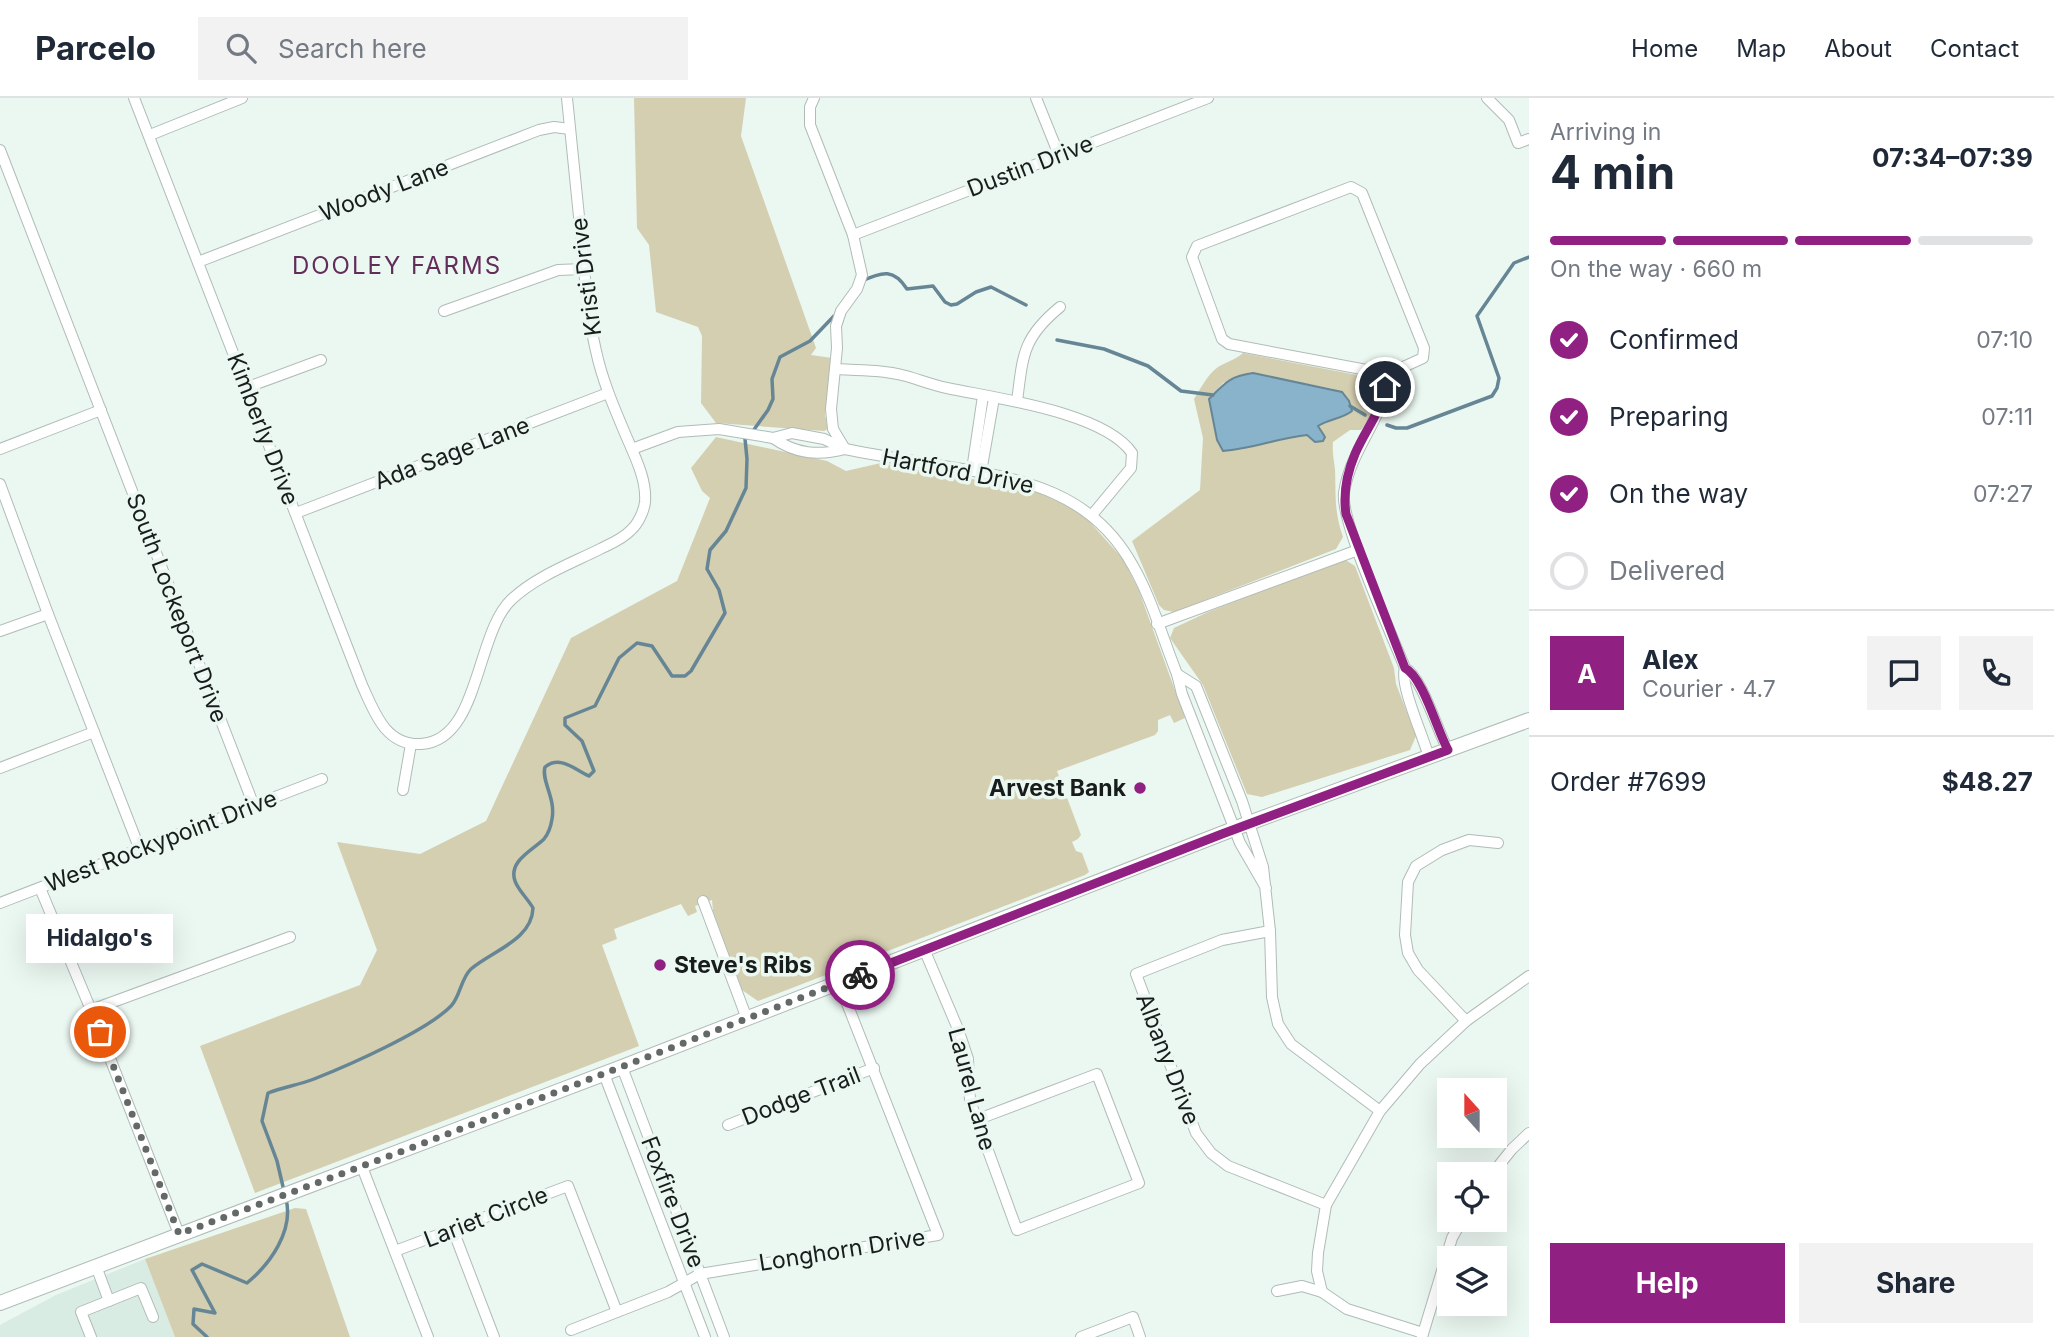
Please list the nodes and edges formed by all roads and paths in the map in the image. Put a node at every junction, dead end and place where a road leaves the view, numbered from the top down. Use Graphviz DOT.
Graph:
graph roads {
  1 [pos="134,98"];
  2 [pos="242,98"];
  3 [pos="568,98"];
  4 [pos="814,98"];
  5 [pos="1036,98"];
  6 [pos="1208,98"];
  7 [pos="1487,98"];
  8 [pos="570,129"];
  9 [pos="150,135"];
  10 [pos="1524,141"];
  11 [pos="0,150"];
  12 [pos="1059,155"];
  13 [pos="3,168"];
  14 [pos="853,235"];
  15 [pos="198,262"];
  16 [pos="584,269"];
  17 [pos="1060,307"];
  18 [pos="444,312"];
  19 [pos="321,360"];
  20 [pos="836,369"];
  21 [pos="1388,374"];
  22 [pos="248,387"];
  23 [pos="608,393"];
  24 [pos="988,397"];
  25 [pos="1017,401"];
  26 [pos="100,410"];
  27 [pos="0,449"];
  28 [pos="632,449"];
  29 [pos="845,449"];
  30 [pos="976,471"];
  31 [pos="0,484"];
  32 [pos="296,513"];
  33 [pos="1092,515"];
  34 [pos="1358,550"];
  35 [pos="48,614"];
  36 [pos="1157,624"];
  37 [pos="0,631"];
  38 [pos="1405,668"];
  39 [pos="1177,674"];
  40 [pos="1529,720"];
  41 [pos="94,733"];
  42 [pos="411,744"];
  43 [pos="1448,750"];
  44 [pos="1429,758"];
  45 [pos="0,768"];
  46 [pos="322,779"];
  47 [pos="403,790"];
  48 [pos="254,806"];
  49 [pos="1250,824"];
  50 [pos="1234,829"];
  51 [pos="1498,843"];
  52 [pos="140,850"];
  53 [pos="40,888"];
  54 [pos="1266,888"];
  55 [pos="703,901"];
  56 [pos="0,903"];
  57 [pos="1270,931"];
  58 [pos="290,937"];
  59 [pos="924,949"];
  60 [pos="1529,976"];
  61 [pos="839,983"];
  62 [pos="91,1010"];
  63 [pos="747,1019"];
  64 [pos="1466,1021"];
  65 [pos="622,1068"];
  66 [pos="874,1068"];
  67 [pos="604,1074"];
  68 [pos="1380,1111"];
  69 [pos="976,1120"];
  70 [pos="727,1125"];
  71 [pos="1529,1133"];
  72 [pos="1502,1162"];
  73 [pos="362,1167"];
  74 [pos="1326,1205"];
  75 [pos="453,1230"];
  76 [pos="1455,1232"];
  77 [pos="179,1234"];
  78 [pos="396,1251"];
  79 [pos="96,1266"];
  80 [pos="700,1274"];
  81 [pos="684,1283"];
  82 [pos="1277,1292"];
  83 [pos="1322,1292"];
  84 [pos="109,1301"];
  85 [pos="0,1303"];
  86 [pos="617,1312"];
  87 [pos="153,1317"];
  88 [pos="571,1331"];
  89 [pos="1422,1335"];
  90 [pos="91,1337"];
  91 [pos="428,1337"];
  92 [pos="494,1337"];
  93 [pos="705,1337"];
  94 [pos="724,1337"];
  95 [pos="1081,1337"];
  96 [pos="1140,1337"];
  1 -- 9 [label="street, Kimberly Drive"];
  2 -- 9 [label="street"];
  3 -- 8 [label="street, Kristi Drive"];
  4 -- 14 [label="street"];
  5 -- 12 [label="street"];
  6 -- 12 [label="street, Dustin Drive"];
  7 -- 10 [label="street"];
  8 -- 15 [label="street, Woody Lane"];
  8 -- 16 [label="street, Kristi Drive"];
  9 -- 15 [label="street, Kimberly Drive"];
  11 -- 13 [label="street, South Lockeport Drive"];
  12 -- 14 [label="street, Dustin Drive"];
  13 -- 26 [label="street, South Lockeport Drive"];
  14 -- 20 [label="street"];
  15 -- 22 [label="street, Kimberly Drive"];
  16 -- 18 [label="street"];
  16 -- 23 [label="street, Kristi Drive"];
  17 -- 25 [label="street"];
  19 -- 22 [label="street"];
  20 -- 24 [label="street"];
  20 -- 29 [label="street"];
  21 -- 21 [label="street"];
  21 -- 34 [label="street"];
  22 -- 32 [label="street, Kimberly Drive"];
  23 -- 28 [label="street, Kristi Drive"];
  23 -- 32 [label="street, Ada Sage Lane"];
  24 -- 25 [label="street"];
  24 -- 30 [label="street"];
  25 -- 33 [label="street"];
  26 -- 27 [label="street"];
  26 -- 48 [label="street, South Lockeport Drive"];
  28 -- 29 [label="street, Hartford Drive"];
  28 -- 42 [label="street, Kristi Drive"];
  29 -- 30 [label="street, Hartford Drive"];
  30 -- 33 [label="street, Hartford Drive"];
  31 -- 35 [label="street"];
  32 -- 42 [label="street, Kimberly Drive"];
  33 -- 36 [label="street, Hartford Drive"];
  34 -- 36 [label="street"];
  34 -- 38 [label="street"];
  35 -- 37 [label="street"];
  35 -- 41 [label="street"];
  36 -- 39 [label="street, Hartford Drive"];
  38 -- 43 [label="street"];
  38 -- 44 [label="street"];
  39 -- 49 [label="street, Hartford Drive"];
  39 -- 50 [label="street, Hartford Drive"];
  40 -- 43 [label="main road"];
  41 -- 45 [label="street"];
  41 -- 52 [label="street"];
  42 -- 47 [label="street"];
  43 -- 44 [label="main road"];
  44 -- 49 [label="main road"];
  46 -- 48 [label="street, West Rockypoint Drive"];
  48 -- 52 [label="street, West Rockypoint Drive"];
  49 -- 50 [label="main road"];
  49 -- 54 [label="street, Hartford Drive"];
  50 -- 54 [label="street, Hartford Drive"];
  50 -- 59 [label="main road"];
  51 -- 64 [label="street"];
  52 -- 53 [label="street, West Rockypoint Drive"];
  53 -- 56 [label="street, West Rockypoint Drive"];
  53 -- 62 [label="street"];
  54 -- 57 [label="street, Hartford Drive"];
  55 -- 63 [label="street"];
  57 -- 68 [label="street, Hartford Drive"];
  57 -- 74 [label="street, Albany Drive"];
  58 -- 62 [label="street"];
  59 -- 61 [label="main road"];
  59 -- 69 [label="street, Laurel Lane"];
  60 -- 64 [label="street"];
  61 -- 63 [label="main road"];
  61 -- 66 [label="street, Longhorn Drive"];
  62 -- 77 [label="street"];
  63 -- 65 [label="main road"];
  64 -- 68 [label="street"];
  65 -- 67 [label="main road"];
  65 -- 80 [label="street, Foxfire Drive"];
  66 -- 70 [label="street, Dodge Trail"];
  66 -- 80 [label="street, Longhorn Drive"];
  67 -- 73 [label="main road"];
  67 -- 81 [label="street, Foxfire Drive"];
  68 -- 74 [label="street"];
  69 -- 69 [label="street, Laurel Lane"];
  71 -- 72 [label="street"];
  73 -- 77 [label="main road"];
  73 -- 78 [label="street"];
  74 -- 83 [label="street"];
  75 -- 78 [label="street, Lariet Circle"];
  75 -- 86 [label="street, Lariet Circle"];
  75 -- 92 [label="street"];
  76 -- 89 [label="street"];
  77 -- 79 [label="main road"];
  78 -- 91 [label="street"];
  79 -- 84 [label="street"];
  79 -- 85 [label="main road"];
  80 -- 81 [label="street, Longhorn Drive"];
  80 -- 94 [label="street, Foxfire Drive"];
  81 -- 86 [label="street, Longhorn Drive"];
  81 -- 93 [label="street, Foxfire Drive"];
  82 -- 83 [label="street"];
  83 -- 89 [label="street"];
  84 -- 87 [label="street"];
  84 -- 90 [label="street"];
  86 -- 88 [label="street, Longhorn Drive"];
  95 -- 96 [label="street"];
}
